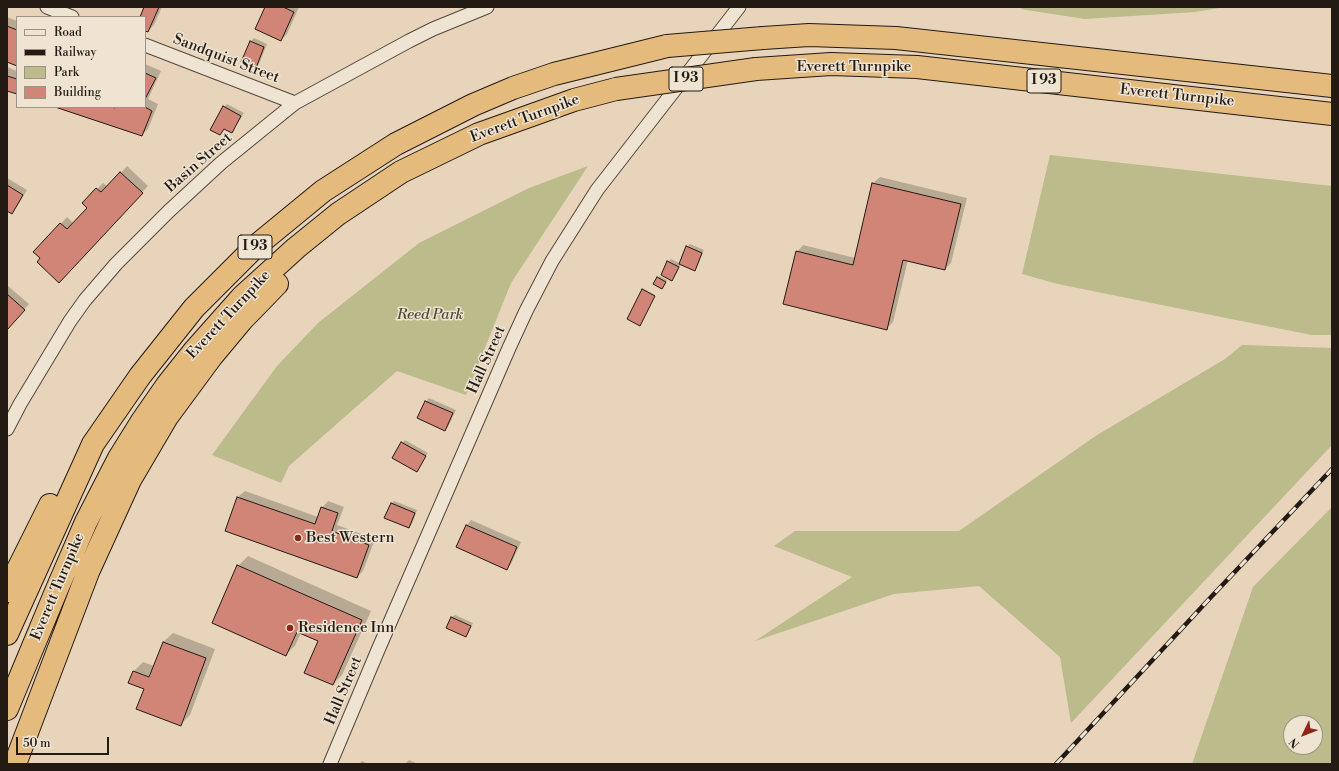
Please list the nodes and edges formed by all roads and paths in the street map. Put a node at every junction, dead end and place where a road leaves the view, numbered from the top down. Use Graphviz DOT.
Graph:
graph roads {
  1 [pos="47,7"];
  2 [pos="487,7"];
  3 [pos="739,7"];
  4 [pos="70,16"];
  5 [pos="146,45"];
  6 [pos="1177,69"];
  7 [pos="1332,73"];
  8 [pos="1332,86"];
  9 [pos="295,103"];
  10 [pos="1332,114"];
  11 [pos="401,172"];
  12 [pos="7,429"];
  13 [pos="93,444"];
  14 [pos="7,591"];
  15 [pos="7,634"];
  16 [pos="7,709"];
  17 [pos="15,764"];
  18 [pos="330,764"];
  1 -- 4 [label="street"];
  2 -- 9 [label="street, Basin Street"];
  3 -- 18 [label="street, Hall Street"];
  5 -- 9 [label="street, Sandquist Street"];
  6 -- 7 [label="highway"];
  6 -- 8 [label="highway, Everett Turnpike / I 93"];
  6 -- 13 [label="highway, Everett Turnpike / I 93, bridge"];
  9 -- 12 [label="street, Basin Street"];
  10 -- 11 [label="highway, Everett Turnpike / I 93, bridge"];
  11 -- 16 [label="highway, Everett Turnpike / I 93"];
  11 -- 17 [label="highway"];
  13 -- 14 [label="highway"];
  13 -- 15 [label="highway, Everett Turnpike / I 93"];
}
